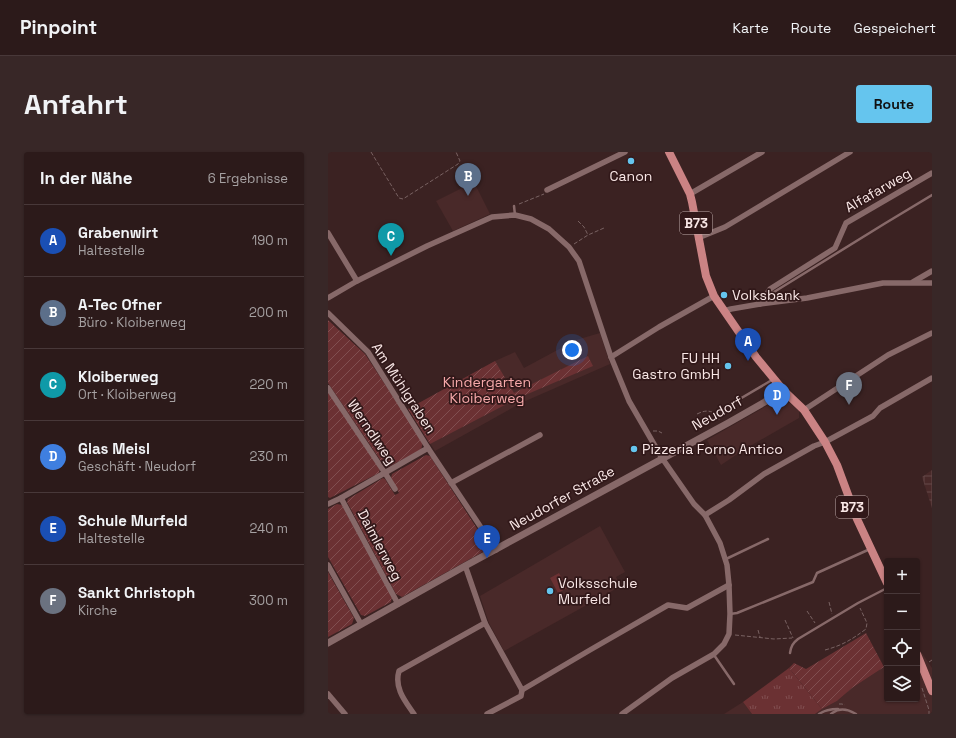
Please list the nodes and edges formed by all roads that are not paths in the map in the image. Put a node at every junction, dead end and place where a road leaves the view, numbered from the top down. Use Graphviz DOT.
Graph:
graph roads {
  1 [pos="625,152"];
  2 [pos="762,152"];
  3 [pos="850,152"];
  4 [pos="670,153"];
  5 [pos="932,173"];
  6 [pos="547,192"];
  7 [pos="690,194"];
  8 [pos="932,195"];
  9 [pos="514,206"];
  10 [pos="515,215"];
  11 [pos="328,233"];
  12 [pos="698,238"];
  13 [pos="932,272"];
  14 [pos="357,281"];
  15 [pos="912,282"];
  16 [pos="932,283"];
  17 [pos="768,292"];
  18 [pos="714,296"];
  19 [pos="328,298"];
  20 [pos="760,304"];
  21 [pos="724,311"];
  22 [pos="328,313"];
  23 [pos="932,333"];
  24 [pos="611,357"];
  25 [pos="774,378"];
  26 [pos="932,378"];
  27 [pos="328,388"];
  28 [pos="784,390"];
  29 [pos="721,410"];
  30 [pos="804,410"];
  31 [pos="540,435"];
  32 [pos="825,442"];
  33 [pos="428,448"];
  34 [pos="662,458"];
  35 [pos="385,473"];
  36 [pos="451,483"];
  37 [pos="395,489"];
  38 [pos="341,498"];
  39 [pos="328,504"];
  40 [pos="705,515"];
  41 [pos="768,539"];
  42 [pos="870,549"];
  43 [pos="496,550"];
  44 [pos="725,559"];
  45 [pos="328,565"];
  46 [pos="465,566"];
  47 [pos="884,577"];
  48 [pos="729,585"];
  49 [pos="884,590"];
  50 [pos="398,604"];
  51 [pos="730,614"];
  52 [pos="485,623"];
  53 [pos="361,624"];
  54 [pos="328,643"];
  55 [pos="790,653"];
  56 [pos="714,654"];
  57 [pos="920,659"];
  58 [pos="929,675"];
  59 [pos="734,684"];
  60 [pos="522,690"];
  61 [pos="932,691"];
  62 [pos="328,694"];
  63 [pos="843,709"];
  64 [pos="345,714"];
  65 [pos="414,714"];
  66 [pos="487,714"];
  67 [pos="622,714"];
  68 [pos="819,714"];
  69 [pos="831,714"];
  70 [pos="856,714"];
  1 -- 6 [label="street"];
  2 -- 7 [label="street"];
  3 -- 12 [label="street"];
  4 -- 7 [label="main road, B73"];
  5 -- 17 [label="street, Alfafarweg"];
  7 -- 12 [label="main road, B73"];
  8 -- 17 [label="lane"];
  9 -- 10 [label="lane"];
  10 -- 14 [label="street"];
  10 -- 24 [label="street"];
  11 -- 14 [label="street"];
  12 -- 18 [label="main road, B73"];
  13 -- 15 [label="street"];
  14 -- 19 [label="street"];
  15 -- 16 [label="street"];
  15 -- 20 [label="street"];
  17 -- 20 [label="street, Alfafarweg"];
  18 -- 21 [label="main road, B73"];
  18 -- 24 [label="street"];
  20 -- 21 [label="street"];
  21 -- 25 [label="main road, B73"];
  22 -- 33 [label="street, Am Mühlgraben"];
  23 -- 30 [label="street"];
  24 -- 34 [label="street"];
  25 -- 28 [label="main road, B73"];
  25 -- 29 [label="lane"];
  26 -- 32 [label="street"];
  27 -- 35 [label="street, Werndlweg"];
  28 -- 30 [label="main road, B73"];
  28 -- 34 [label="street, Neudorf"];
  30 -- 32 [label="main road, B73"];
  31 -- 36 [label="street"];
  32 -- 40 [label="street"];
  32 -- 42 [label="main road, B73"];
  33 -- 35 [label="street"];
  33 -- 36 [label="street, Am Mühlgraben"];
  34 -- 40 [label="street"];
  34 -- 43 [label="street, Neudorfer Straße"];
  35 -- 37 [label="street, Werndlweg"];
  35 -- 38 [label="street"];
  36 -- 43 [label="street, Am Mühlgraben"];
  38 -- 39 [label="street"];
  38 -- 50 [label="street, Daimlerweg"];
  40 -- 44 [label="street"];
  41 -- 44 [label="lane"];
  42 -- 47 [label="main road, B73"];
  42 -- 51 [label="lane"];
  43 -- 46 [label="street, Neudorfer Straße"];
  44 -- 48 [label="street"];
  45 -- 53 [label="street"];
  46 -- 50 [label="street, Neudorfer Straße"];
  46 -- 52 [label="street"];
  48 -- 51 [label="street"];
  48 -- 60 [label="street"];
  49 -- 55 [label="lane"];
  50 -- 53 [label="street, Neudorfer Straße"];
  51 -- 56 [label="street"];
  52 -- 60 [label="street"];
  52 -- 65 [label="street"];
  53 -- 54 [label="street, Neudorfer Straße"];
  56 -- 59 [label="lane"];
  56 -- 67 [label="street"];
  57 -- 58 [label="main road"];
  58 -- 61 [label="main road"];
  60 -- 66 [label="street"];
  62 -- 64 [label="street"];
  63 -- 68 [label="lane"];
  63 -- 69 [label="lane"];
  63 -- 70 [label="lane"];
}
